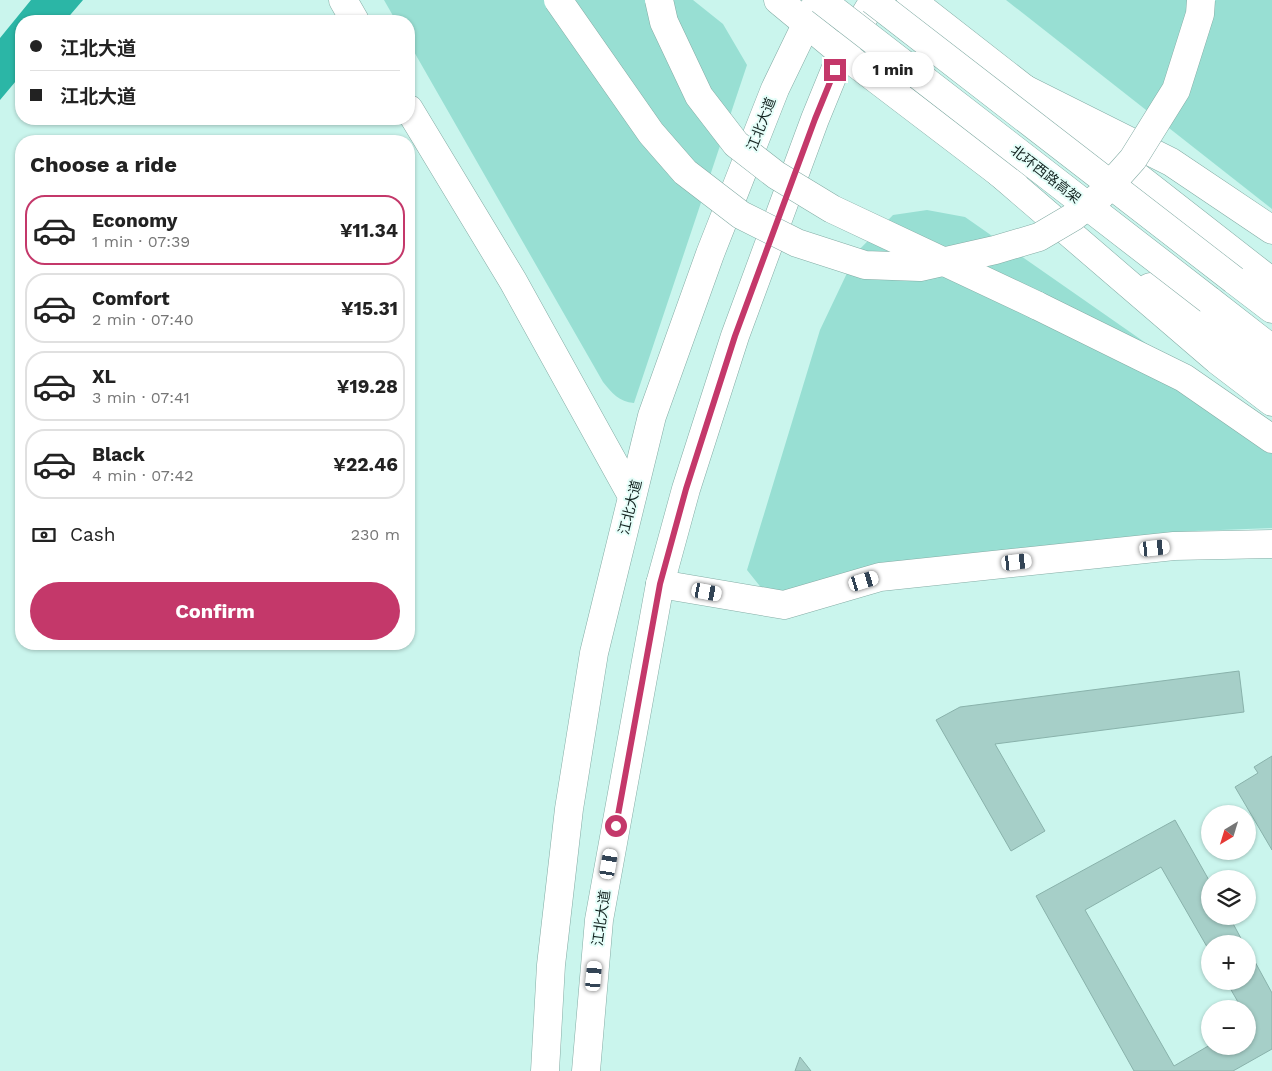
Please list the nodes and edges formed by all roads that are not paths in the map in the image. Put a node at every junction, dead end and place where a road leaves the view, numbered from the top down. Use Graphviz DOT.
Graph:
graph roads {
  1 [pos="343,0"];
  2 [pos="558,0"];
  3 [pos="659,0"];
  4 [pos="778,0"];
  5 [pos="873,0"];
  6 [pos="910,0"];
  7 [pos="1201,0"];
  8 [pos="815,7"];
  9 [pos="352,15"];
  10 [pos="842,53"];
  11 [pos="1023,88"];
  12 [pos="415,119"];
  13 [pos="996,170"];
  14 [pos="1270,229"];
  15 [pos="1272,282"];
  16 [pos="1272,309"];
  17 [pos="1272,349"];
  18 [pos="1272,380"];
  19 [pos="1272,402"];
  20 [pos="1272,439"];
  21 [pos="632,496"];
  22 [pos="1272,544"];
  23 [pos="660,584"];
  24 [pos="545,1071"];
  25 [pos="586,1071"];
  1 -- 9 [label="main road"];
  2 -- 7 [label="main road, bridge"];
  3 -- 20 [label="main road, bridge"];
  4 -- 8 [label="main road"];
  5 -- 10 [label="main road, 江北大道"];
  5 -- 16 [label="main road, bridge"];
  6 -- 11 [label="main road"];
  8 -- 10 [label="main road"];
  8 -- 17 [label="main road, 北环西路高架, bridge"];
  8 -- 21 [label="main road, 江北大道"];
  10 -- 13 [label="main road"];
  10 -- 23 [label="main road, 江北大道"];
  11 -- 14 [label="main road"];
  11 -- 15 [label="main road"];
  12 -- 21 [label="main road"];
  13 -- 18 [label="main road"];
  13 -- 19 [label="main road"];
  21 -- 24 [label="main road, 江北大道"];
  22 -- 23 [label="main road"];
  23 -- 25 [label="main road, 江北大道"];
}
